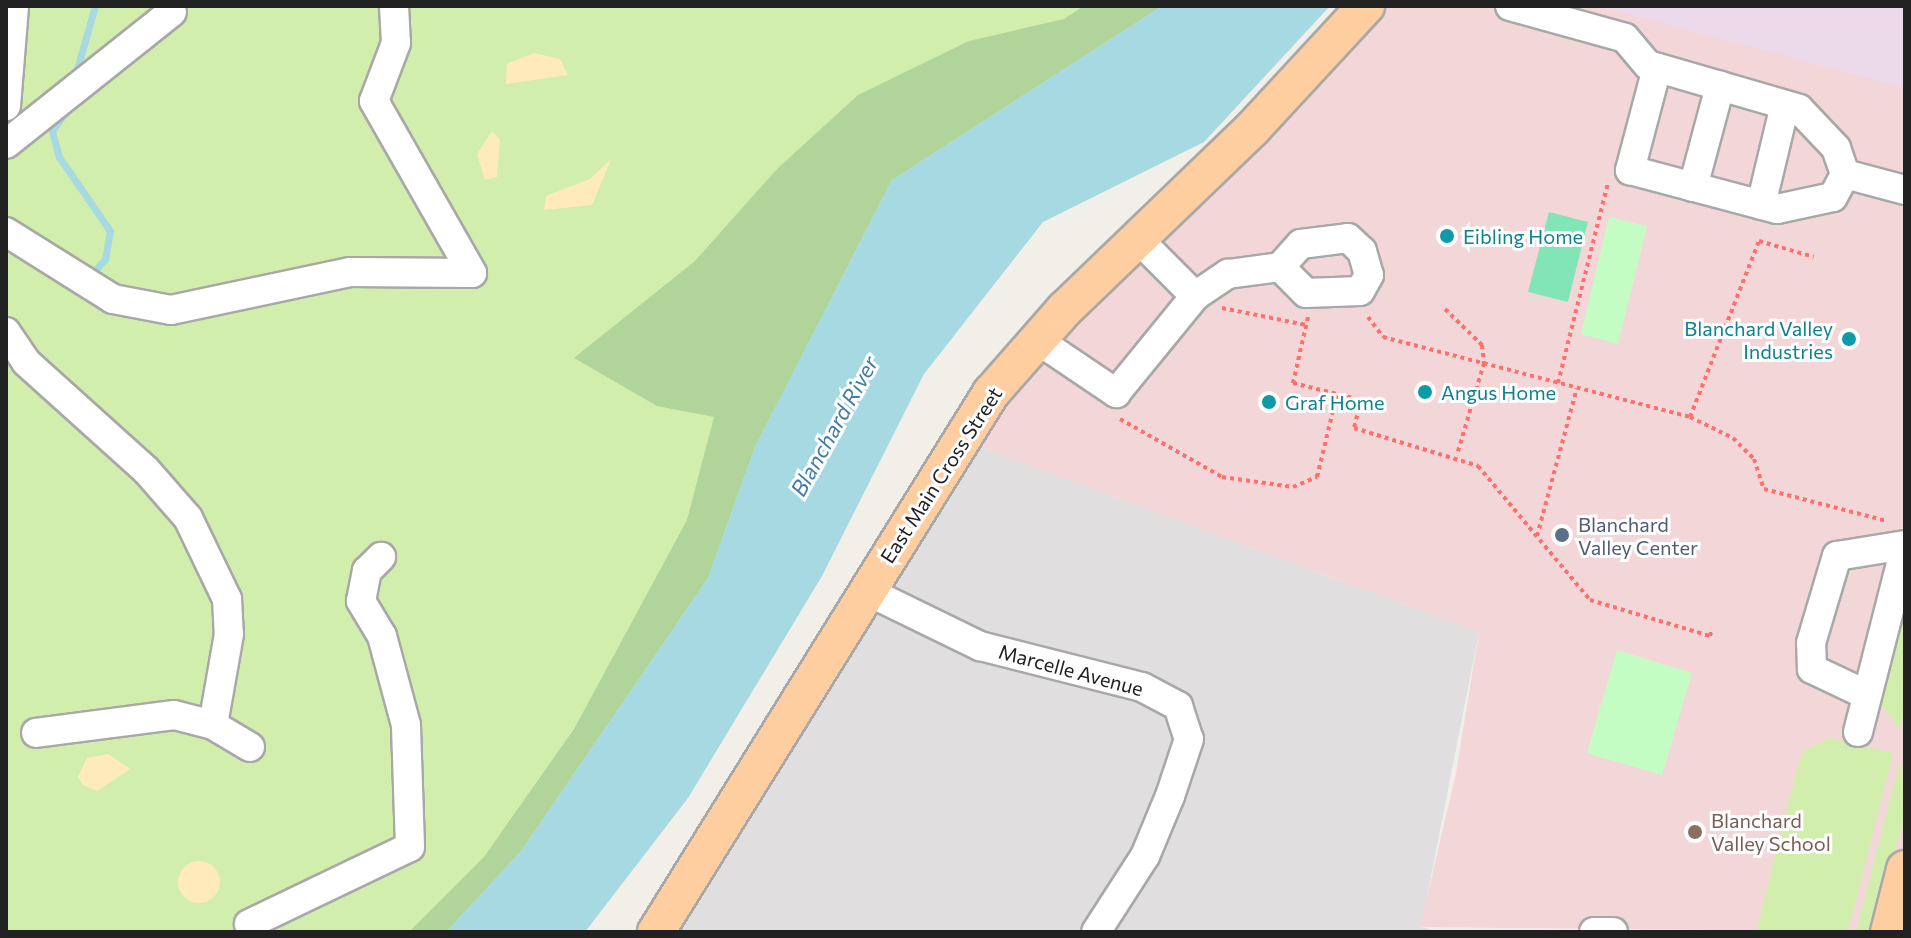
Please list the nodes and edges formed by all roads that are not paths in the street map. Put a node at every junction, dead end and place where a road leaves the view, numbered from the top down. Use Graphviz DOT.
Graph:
graph roads {
  1 [pos="394,6"];
  2 [pos="1366,6"];
  3 [pos="1510,6"];
  4 [pos="15,7"];
  5 [pos="172,12"];
  6 [pos="1657,68"];
  7 [pos="1720,86"];
  8 [pos="1785,105"];
  9 [pos="6,106"];
  10 [pos="6,144"];
  11 [pos="1845,174"];
  12 [pos="1693,187"];
  13 [pos="1905,190"];
  14 [pos="1761,205"];
  15 [pos="6,232"];
  16 [pos="1138,239"];
  17 [pos="1280,267"];
  18 [pos="1195,296"];
  19 [pos="6,332"];
  20 [pos="1036,339"];
  21 [pos="1900,538"];
  22 [pos="381,557"];
  23 [pos="867,591"];
  24 [pos="1867,695"];
  25 [pos="213,725"];
  26 [pos="1858,732"];
  27 [pos="36,733"];
  28 [pos="250,747"];
  29 [pos="1905,869"];
  30 [pos="249,924"];
  31 [pos="656,932"];
  32 [pos="1096,932"];
  33 [pos="1594,932"];
  34 [pos="1613,932"];
  35 [pos="1889,932"];
  1 -- 15 [label="street"];
  2 -- 16 [label="main road, East Main Cross Street"];
  3 -- 6 [label="street"];
  4 -- 9 [label="street"];
  5 -- 10 [label="street"];
  6 -- 7 [label="street"];
  6 -- 12 [label="street"];
  7 -- 8 [label="street"];
  7 -- 12 [label="street"];
  8 -- 11 [label="street"];
  8 -- 14 [label="street"];
  11 -- 13 [label="street"];
  11 -- 14 [label="street"];
  12 -- 14 [label="street"];
  16 -- 18 [label="street"];
  16 -- 20 [label="main road, East Main Cross Street"];
  17 -- 17 [label="street"];
  17 -- 18 [label="street"];
  18 -- 20 [label="street"];
  19 -- 25 [label="street"];
  20 -- 23 [label="main road, East Main Cross Street"];
  21 -- 24 [label="street"];
  21 -- 24 [label="street"];
  22 -- 30 [label="street"];
  23 -- 31 [label="main road, East Main Cross Street"];
  23 -- 32 [label="street, Marcelle Avenue"];
  24 -- 26 [label="street"];
  25 -- 27 [label="street"];
  25 -- 28 [label="street"];
  29 -- 35 [label="main road"];
  33 -- 34 [label="street"];
}
